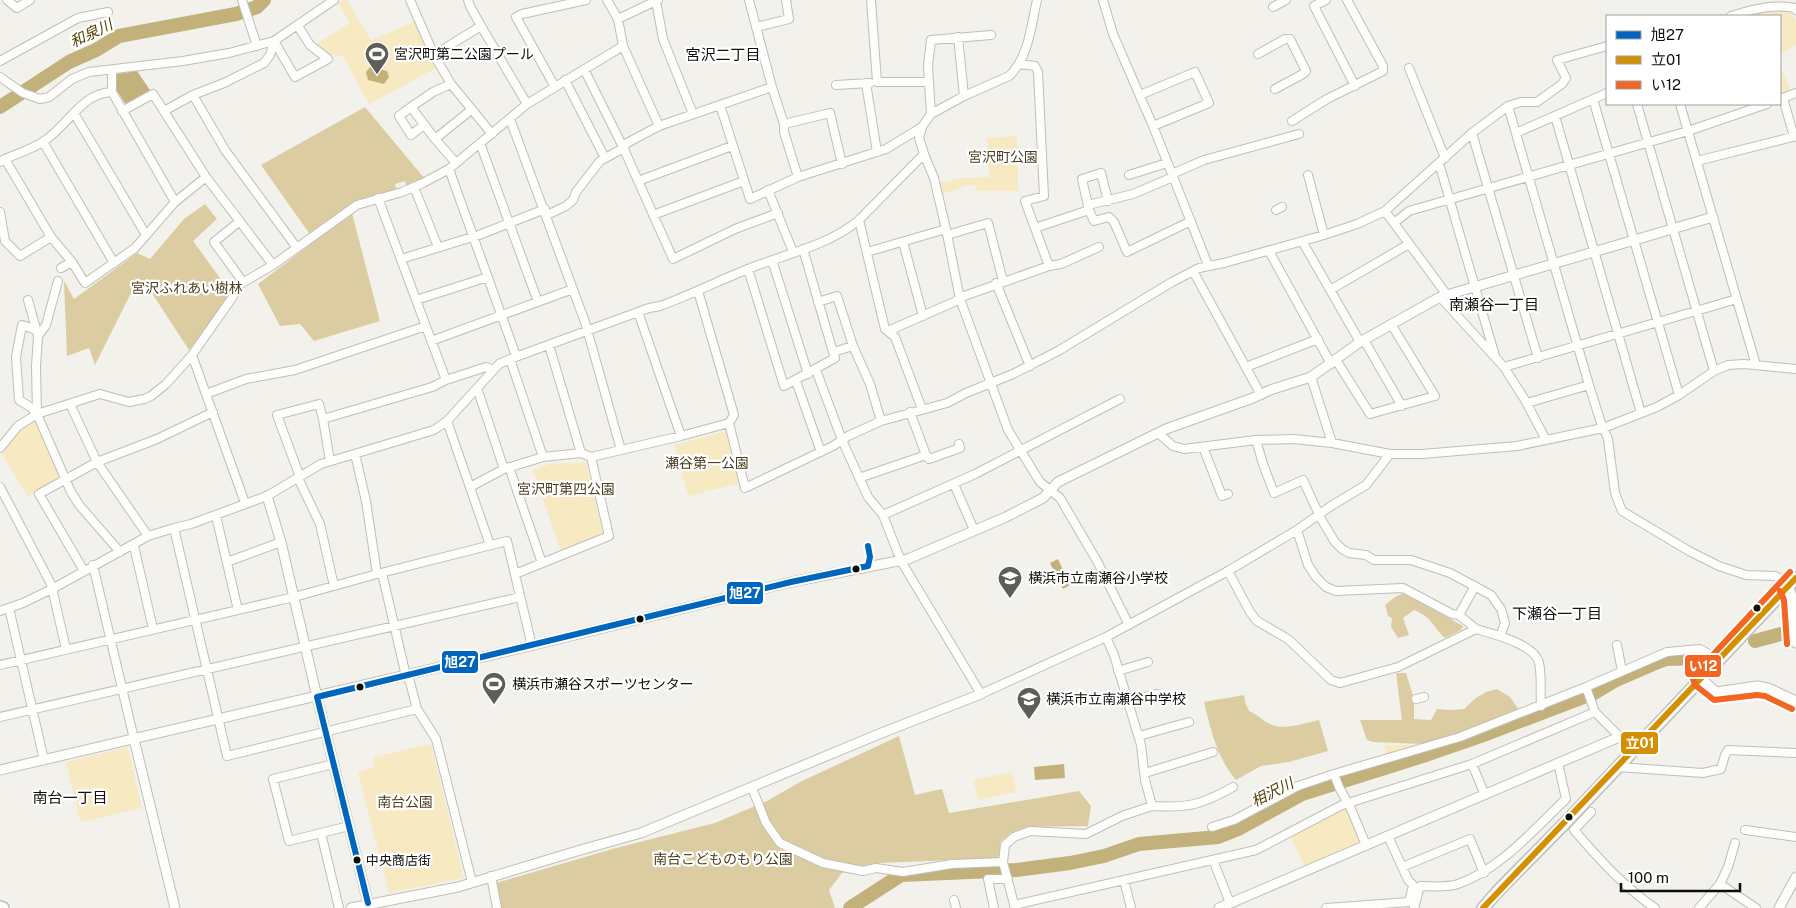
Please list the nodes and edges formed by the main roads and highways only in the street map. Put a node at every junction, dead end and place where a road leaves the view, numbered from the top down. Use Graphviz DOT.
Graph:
graph roads {
  1 [pos="1792,583"];
  2 [pos="1483,908"];
  1 -- 2 [label="main road"];
}
